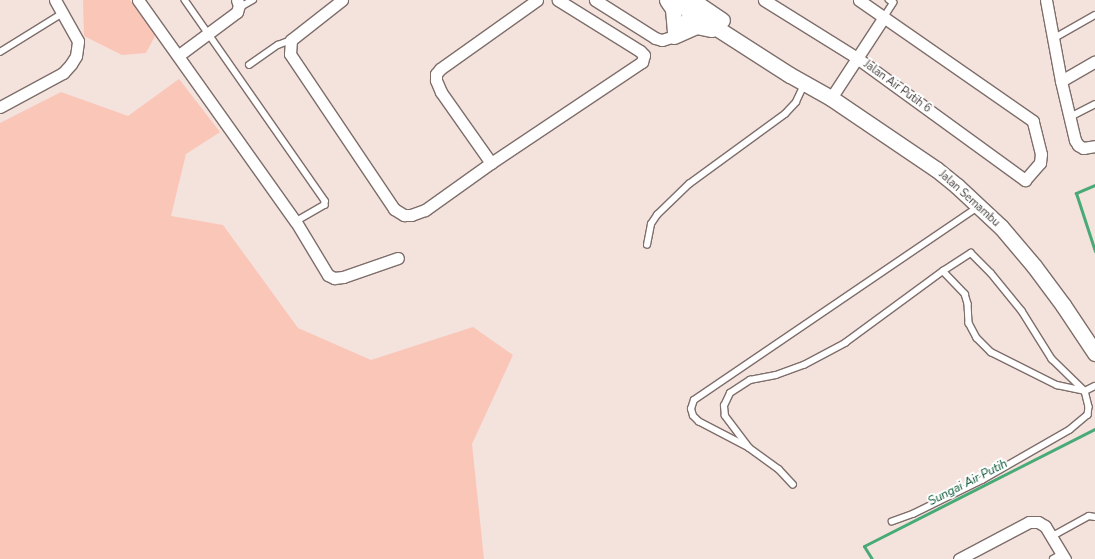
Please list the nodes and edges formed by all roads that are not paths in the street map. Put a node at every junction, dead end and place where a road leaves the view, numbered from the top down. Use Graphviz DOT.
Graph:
graph roads {
  1 [pos="55,0"];
  2 [pos="138,0"];
  3 [pos="185,0"];
  4 [pos="253,0"];
  5 [pos="342,0"];
  6 [pos="537,0"];
  7 [pos="558,0"];
  8 [pos="595,0"];
  9 [pos="667,0"];
  10 [pos="673,0"];
  11 [pos="764,0"];
  12 [pos="859,0"];
  13 [pos="888,0"];
  14 [pos="1046,0"];
  15 [pos="238,4"];
  16 [pos="690,4"];
  17 [pos="63,13"];
  18 [pos="1095,16"];
  19 [pos="884,17"];
  20 [pos="208,33"];
  21 [pos="729,34"];
  22 [pos="674,35"];
  23 [pos="1053,39"];
  24 [pos="291,40"];
  25 [pos="0,52"];
  26 [pos="179,55"];
  27 [pos="857,58"];
  28 [pos="1095,61"];
  29 [pos="249,65"];
  30 [pos="1061,81"];
  31 [pos="805,82"];
  32 [pos="831,98"];
  33 [pos="1095,104"];
  34 [pos="0,107"];
  35 [pos="1070,117"];
  36 [pos="1095,146"];
  37 [pos="491,163"];
  38 [pos="979,205"];
  39 [pos="296,222"];
  40 [pos="647,245"];
  41 [pos="398,258"];
  42 [pos="943,271"];
  43 [pos="1095,353"];
  44 [pos="1095,386"];
  45 [pos="1085,391"];
  46 [pos="749,448"];
  47 [pos="792,485"];
  48 [pos="1095,517"];
  49 [pos="892,522"];
  50 [pos="1051,537"];
  51 [pos="1060,557"];
  52 [pos="959,559"];
  1 -- 17 [label="street"];
  2 -- 26 [label="street"];
  3 -- 20 [label="lane"];
  4 -- 15 [label="lane"];
  5 -- 24 [label="street"];
  6 -- 37 [label="street"];
  7 -- 37 [label="street"];
  8 -- 22 [label="street"];
  9 -- 22 [label="main road"];
  10 -- 16 [label="main road, Jalan Semambu"];
  11 -- 27 [label="street, Jalan Air Putih 6"];
  12 -- 19 [label="street"];
  13 -- 19 [label="lane"];
  14 -- 23 [label="street"];
  15 -- 20 [label="street"];
  16 -- 21 [label="main road, Jalan Semambu"];
  16 -- 22 [label="street"];
  16 -- 31 [label="main road, Jalan Semambu"];
  17 -- 25 [label="lane"];
  17 -- 34 [label="street"];
  18 -- 23 [label="lane"];
  19 -- 27 [label="street"];
  19 -- 27 [label="street, Jalan Air Putih 6"];
  20 -- 26 [label="street"];
  20 -- 39 [label="lane"];
  21 -- 22 [label="main road"];
  21 -- 31 [label="main road, Jalan Semambu"];
  23 -- 30 [label="street"];
  24 -- 29 [label="lane"];
  24 -- 37 [label="street"];
  26 -- 39 [label="street"];
  27 -- 32 [label="street"];
  28 -- 30 [label="street"];
  30 -- 35 [label="street"];
  31 -- 32 [label="main road, Jalan Semambu"];
  31 -- 40 [label="lane"];
  32 -- 38 [label="main road, Jalan Semambu"];
  33 -- 35 [label="lane"];
  35 -- 36 [label="street"];
  38 -- 43 [label="main road, Jalan Semambu"];
  38 -- 46 [label="lane"];
  39 -- 41 [label="street"];
  42 -- 45 [label="lane"];
  42 -- 45 [label="lane"];
  42 -- 46 [label="lane"];
  44 -- 45 [label="lane"];
  45 -- 49 [label="lane"];
  46 -- 47 [label="lane"];
  48 -- 50 [label="lane"];
  50 -- 51 [label="street"];
  50 -- 52 [label="street"];
}
